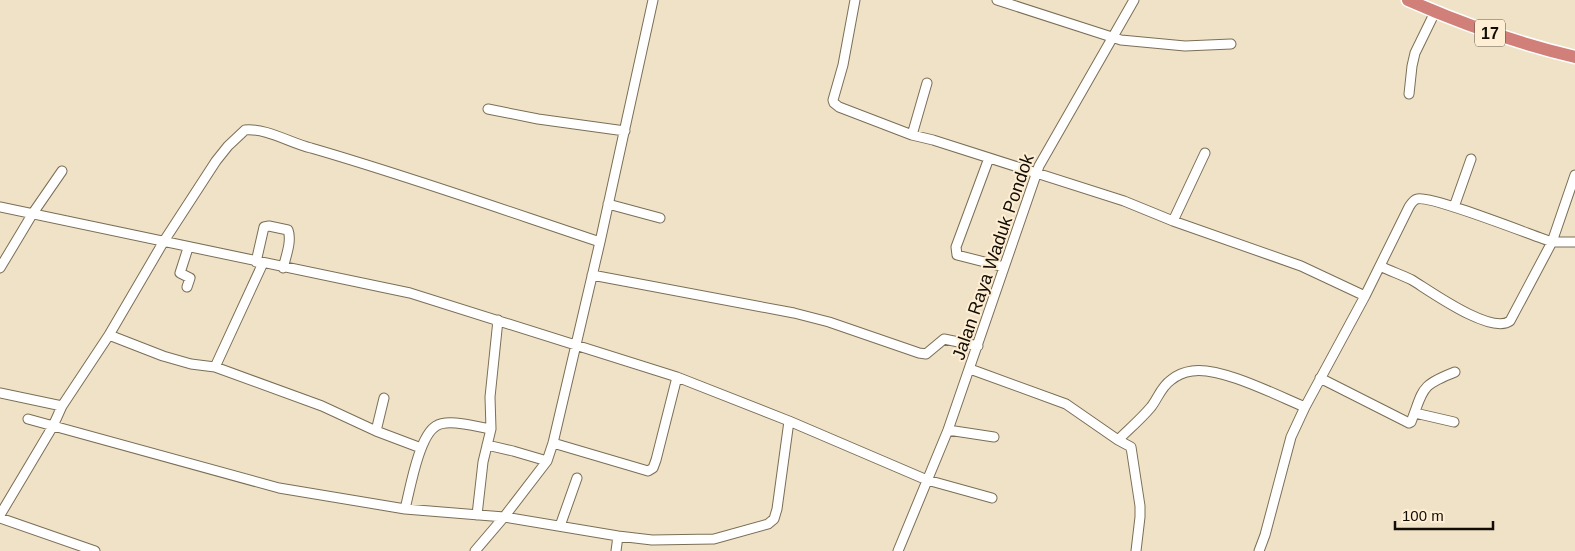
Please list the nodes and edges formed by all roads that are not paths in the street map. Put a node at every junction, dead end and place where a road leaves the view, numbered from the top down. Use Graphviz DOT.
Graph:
graph roads {
  1 [pos="653,0"];
  2 [pos="855,0"];
  3 [pos="997,0"];
  4 [pos="1134,0"];
  5 [pos="1408,0"];
  6 [pos="1435,12"];
  7 [pos="1113,38"];
  8 [pos="1231,44"];
  9 [pos="1575,57"];
  10 [pos="928,83"];
  11 [pos="1409,94"];
  12 [pos="488,109"];
  13 [pos="624,131"];
  14 [pos="912,135"];
  15 [pos="1206,153"];
  16 [pos="989,158"];
  17 [pos="1471,159"];
  18 [pos="62,171"];
  19 [pos="1036,174"];
  20 [pos="1575,175"];
  21 [pos="608,204"];
  22 [pos="0,207"];
  23 [pos="1454,207"];
  24 [pos="33,213"];
  25 [pos="660,218"];
  26 [pos="1173,221"];
  27 [pos="164,241"];
  28 [pos="600,242"];
  29 [pos="1552,242"];
  30 [pos="1575,242"];
  31 [pos="188,248"];
  32 [pos="259,262"];
  33 [pos="1380,266"];
  34 [pos="1004,267"];
  35 [pos="0,268"];
  36 [pos="283,268"];
  37 [pos="592,275"];
  38 [pos="187,287"];
  39 [pos="1365,296"];
  40 [pos="498,320"];
  41 [pos="109,335"];
  42 [pos="576,345"];
  43 [pos="978,346"];
  44 [pos="214,367"];
  45 [pos="970,369"];
  46 [pos="1455,372"];
  47 [pos="677,378"];
  48 [pos="1320,378"];
  49 [pos="0,393"];
  50 [pos="384,398"];
  51 [pos="62,406"];
  52 [pos="1305,407"];
  53 [pos="1415,413"];
  54 [pos="28,419"];
  55 [pos="789,421"];
  56 [pos="1454,422"];
  57 [pos="53,426"];
  58 [pos="490,429"];
  59 [pos="948,430"];
  60 [pos="376,431"];
  61 [pos="994,437"];
  62 [pos="1118,440"];
  63 [pos="553,443"];
  64 [pos="487,446"];
  65 [pos="421,448"];
  66 [pos="548,461"];
  67 [pos="577,478"];
  68 [pos="927,480"];
  69 [pos="992,498"];
  70 [pos="3,505"];
  71 [pos="405,509"];
  72 [pos="477,515"];
  73 [pos="0,516"];
  74 [pos="504,517"];
  75 [pos="560,526"];
  76 [pos="618,536"];
  77 [pos="95,551"];
  78 [pos="475,551"];
  79 [pos="616,551"];
  80 [pos="898,551"];
  81 [pos="1136,551"];
  82 [pos="1259,551"];
  1 -- 13 [label="street"];
  2 -- 14 [label="street"];
  3 -- 7 [label="street"];
  4 -- 7 [label="street, Jalan Raya Waduk Pondok"];
  5 -- 6 [label="highway, 17"];
  6 -- 9 [label="highway, 17"];
  6 -- 11 [label="street"];
  7 -- 8 [label="street"];
  7 -- 19 [label="street, Jalan Raya Waduk Pondok"];
  10 -- 14 [label="street"];
  12 -- 13 [label="street"];
  13 -- 21 [label="street"];
  14 -- 16 [label="street"];
  15 -- 26 [label="street"];
  16 -- 19 [label="street"];
  16 -- 34 [label="street"];
  17 -- 23 [label="street"];
  18 -- 24 [label="street"];
  19 -- 26 [label="street"];
  19 -- 34 [label="street, Jalan Raya Waduk Pondok"];
  20 -- 29 [label="street"];
  21 -- 25 [label="street"];
  21 -- 28 [label="street"];
  22 -- 24 [label="street"];
  23 -- 29 [label="street"];
  23 -- 33 [label="street"];
  24 -- 27 [label="street"];
  24 -- 35 [label="street"];
  26 -- 39 [label="street"];
  27 -- 28 [label="street"];
  27 -- 31 [label="street"];
  27 -- 41 [label="street"];
  28 -- 37 [label="street"];
  29 -- 30 [label="street"];
  29 -- 33 [label="street"];
  31 -- 32 [label="street"];
  31 -- 38 [label="street"];
  32 -- 36 [label="street"];
  32 -- 36 [label="street"];
  32 -- 44 [label="street"];
  33 -- 39 [label="street"];
  34 -- 43 [label="street, Jalan Raya Waduk Pondok"];
  36 -- 40 [label="street"];
  37 -- 42 [label="street"];
  37 -- 43 [label="street"];
  39 -- 48 [label="street"];
  40 -- 42 [label="street"];
  40 -- 58 [label="street"];
  41 -- 44 [label="street"];
  41 -- 51 [label="street"];
  42 -- 47 [label="street"];
  42 -- 63 [label="street"];
  43 -- 45 [label="street, Jalan Raya Waduk Pondok"];
  44 -- 60 [label="street"];
  45 -- 59 [label="street, Jalan Raya Waduk Pondok"];
  45 -- 62 [label="street"];
  46 -- 53 [label="street"];
  47 -- 55 [label="street"];
  47 -- 63 [label="street"];
  48 -- 52 [label="street"];
  48 -- 53 [label="street"];
  49 -- 51 [label="street"];
  50 -- 60 [label="street"];
  51 -- 57 [label="street"];
  52 -- 62 [label="street"];
  52 -- 82 [label="street"];
  53 -- 56 [label="street"];
  54 -- 57 [label="street"];
  55 -- 68 [label="street"];
  55 -- 76 [label="street"];
  57 -- 70 [label="street"];
  57 -- 71 [label="street"];
  58 -- 64 [label="street"];
  58 -- 65 [label="street"];
  59 -- 61 [label="street"];
  59 -- 68 [label="street, Jalan Raya Waduk Pondok"];
  60 -- 65 [label="street"];
  62 -- 81 [label="street"];
  63 -- 66 [label="street"];
  64 -- 66 [label="street"];
  64 -- 72 [label="street"];
  65 -- 71 [label="street"];
  66 -- 74 [label="street"];
  67 -- 75 [label="street"];
  68 -- 69 [label="street"];
  68 -- 80 [label="street, Jalan Raya Waduk Pondok"];
  70 -- 73 [label="street"];
  71 -- 72 [label="street"];
  72 -- 74 [label="street"];
  73 -- 77 [label="street"];
  74 -- 75 [label="street"];
  74 -- 78 [label="street"];
  75 -- 76 [label="street"];
  76 -- 79 [label="street"];
}
